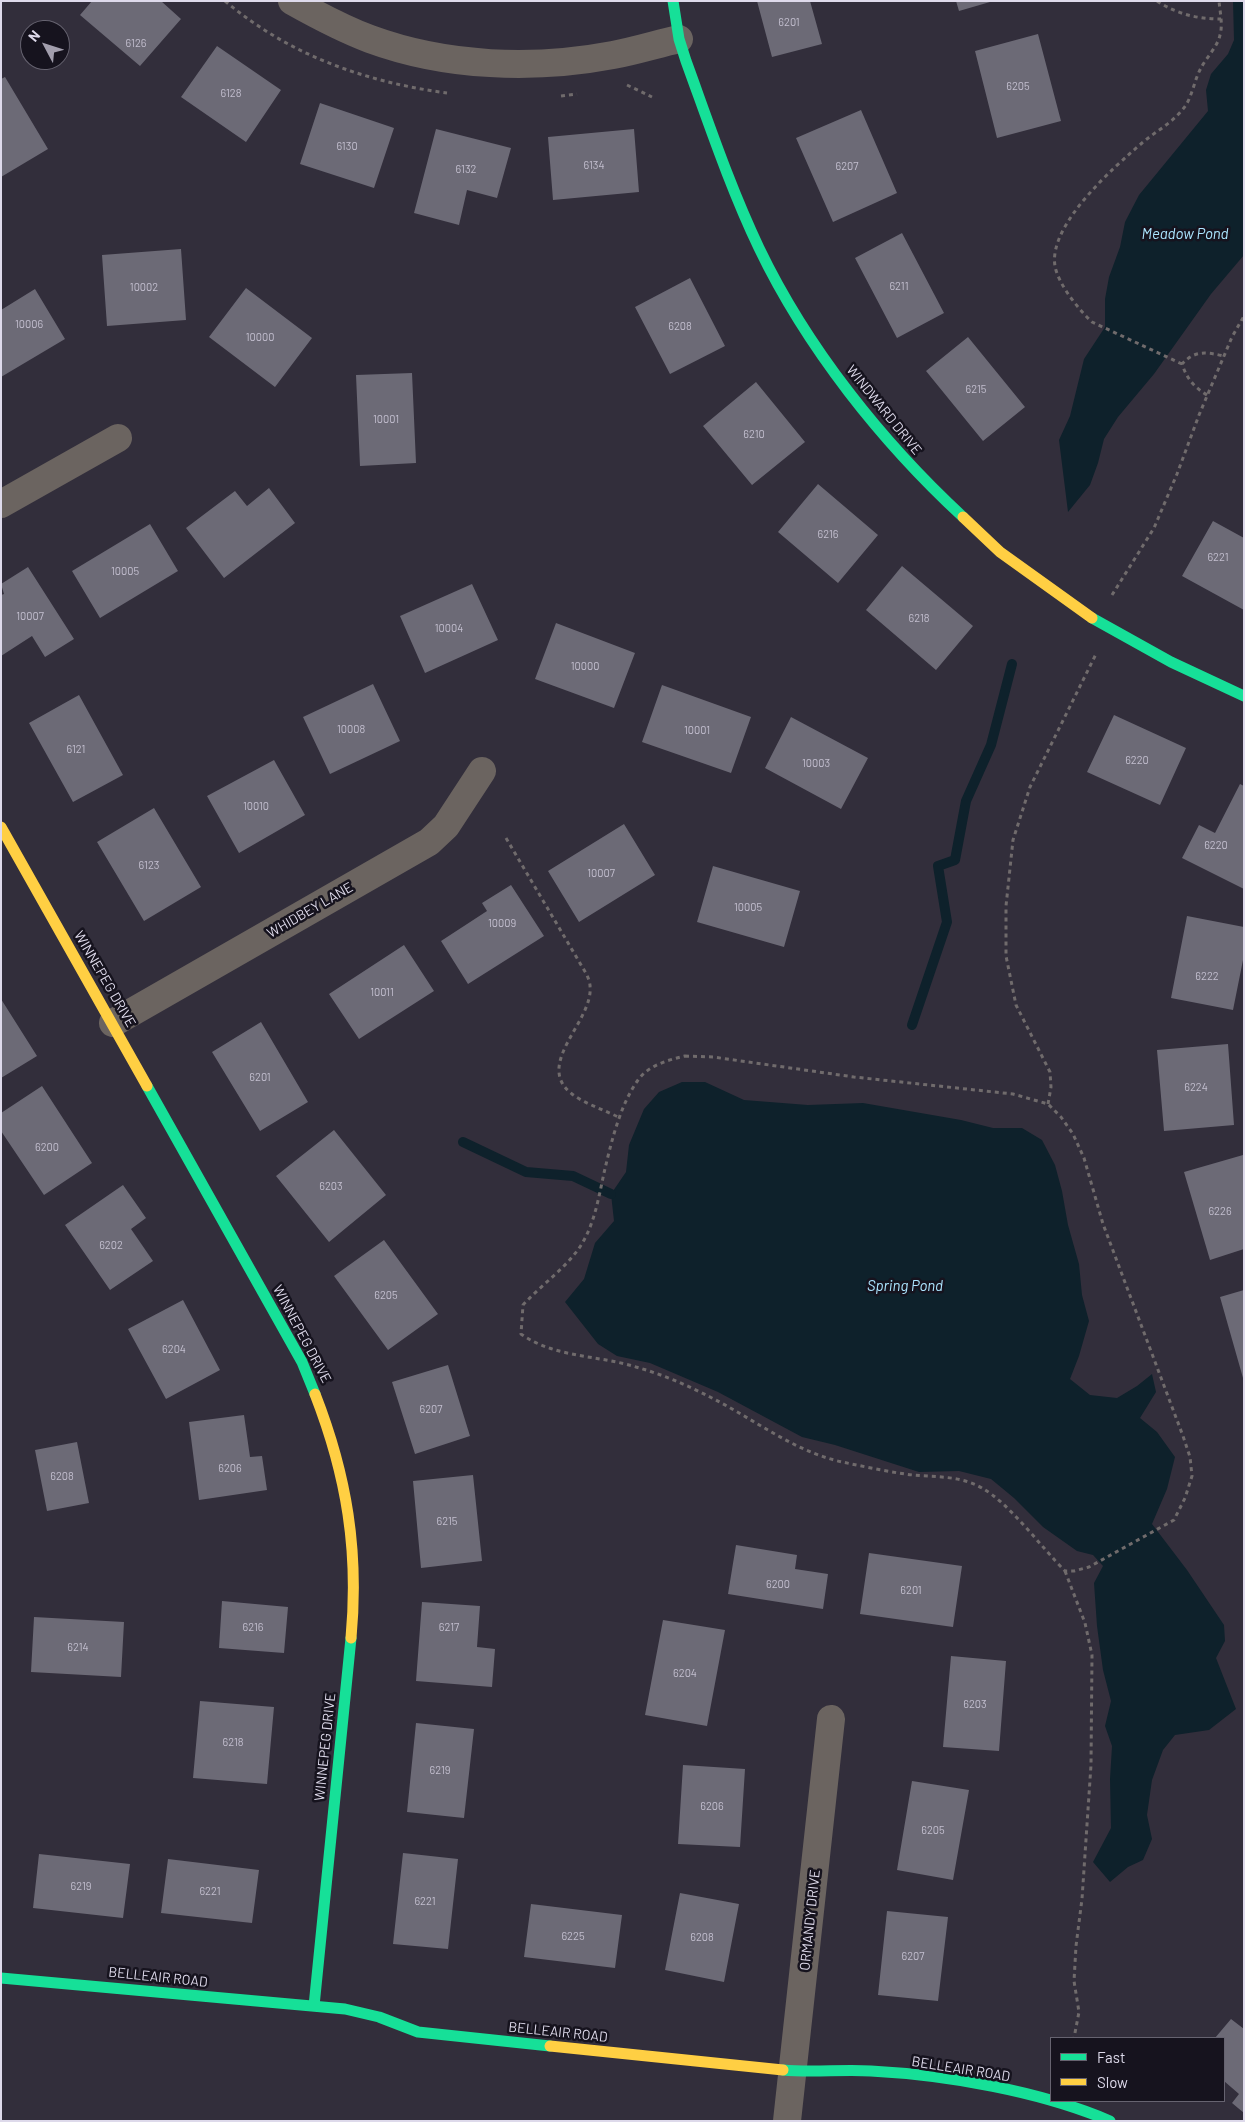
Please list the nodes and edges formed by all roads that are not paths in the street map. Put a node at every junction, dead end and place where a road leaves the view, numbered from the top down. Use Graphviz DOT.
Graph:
graph roads {
  1 [pos="292,1"];
  2 [pos="673,1"];
  3 [pos="679,39"];
  4 [pos="118,438"];
  5 [pos="1,504"];
  6 [pos="1244,696"];
  7 [pos="482,771"];
  8 [pos="1,827"];
  9 [pos="113,1023"];
  10 [pos="831,1719"];
  11 [pos="1,1978"];
  12 [pos="314,2006"];
  13 [pos="794,2071"];
  14 [pos="1050,2101"];
  15 [pos="1052,2102"];
  16 [pos="787,2121"];
  17 [pos="1110,2121"];
  1 -- 3 [label="street"];
  2 -- 3 [label="street, WINDWARD DRIVE"];
  3 -- 6 [label="street, WINDWARD DRIVE"];
  4 -- 5 [label="street"];
  7 -- 9 [label="street, WHIDBEY LANE"];
  8 -- 9 [label="street, WINNEPEG DRIVE"];
  9 -- 12 [label="street, WINNEPEG DRIVE"];
  10 -- 13 [label="street, ORMANDY DRIVE"];
  11 -- 12 [label="street, BELLEAIR ROAD"];
  12 -- 13 [label="street, BELLEAIR ROAD"];
  13 -- 14 [label="street, BELLEAIR ROAD"];
  13 -- 16 [label="street, ORMANDY DRIVE"];
  15 -- 17 [label="street, BELLEAIR ROAD"];
}
